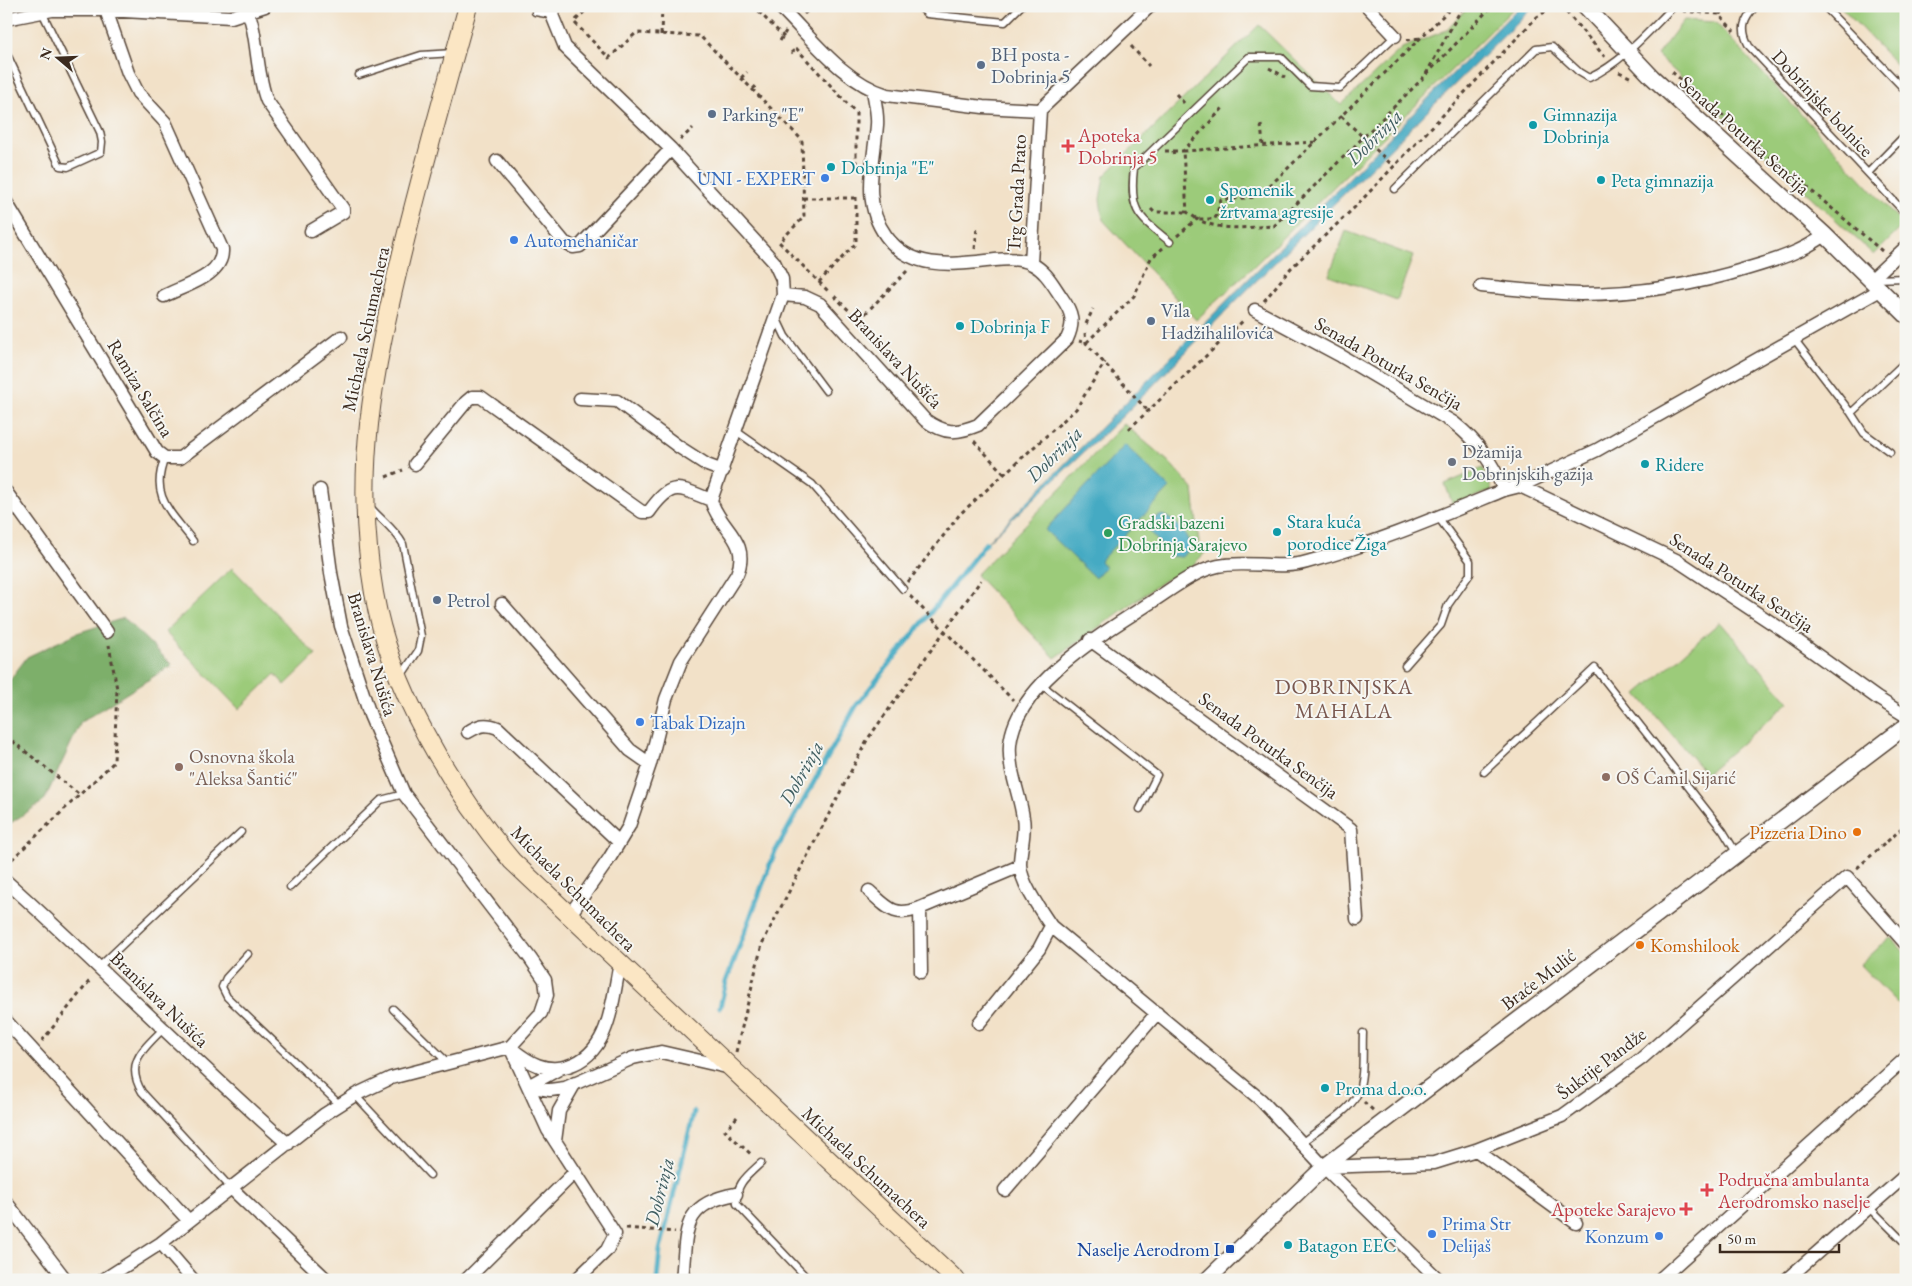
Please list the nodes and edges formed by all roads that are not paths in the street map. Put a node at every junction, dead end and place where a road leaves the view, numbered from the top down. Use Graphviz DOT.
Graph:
graph roads {
  1 [pos="265,6"];
  2 [pos="468,6"];
  3 [pos="779,6"];
  4 [pos="919,6"];
  5 [pos="1021,6"];
  6 [pos="1150,6"];
  7 [pos="1367,6"];
  8 [pos="1586,6"];
  9 [pos="1756,6"];
  10 [pos="1824,6"];
  11 [pos="1673,8"];
  12 [pos="106,10"];
  13 [pos="154,10"];
  14 [pos="248,10"];
  15 [pos="553,11"];
  16 [pos="42,12"];
  17 [pos="535,12"];
  18 [pos="6,19"];
  19 [pos="1400,38"];
  20 [pos="6,52"];
  21 [pos="1628,52"];
  22 [pos="455,54"];
  23 [pos="359,75"];
  24 [pos="873,91"];
  25 [pos="1906,91"];
  26 [pos="1040,110"];
  27 [pos="1906,134"];
  28 [pos="672,147"];
  29 [pos="497,161"];
  30 [pos="1868,174"];
  31 [pos="1395,189"];
  32 [pos="6,202"];
  33 [pos="1906,214"];
  34 [pos="310,231"];
  35 [pos="1825,235"];
  36 [pos="1170,242"];
  37 [pos="1906,247"];
  38 [pos="1031,262"];
  39 [pos="1906,278"];
  40 [pos="1877,284"];
  41 [pos="1481,286"];
  42 [pos="783,295"];
  43 [pos="164,296"];
  44 [pos="1256,310"];
  45 [pos="1906,315"];
  46 [pos="776,316"];
  47 [pos="341,338"];
  48 [pos="1795,340"];
  49 [pos="1906,361"];
  50 [pos="826,391"];
  51 [pos="580,400"];
  52 [pos="1851,413"];
  53 [pos="736,431"];
  54 [pos="1890,452"];
  55 [pos="165,458"];
  56 [pos="415,464"];
  57 [pos="723,471"];
  58 [pos="1520,486"];
  59 [pos="320,490"];
  60 [pos="1504,490"];
  61 [pos="6,492"];
  62 [pos="364,500"];
  63 [pos="711,500"];
  64 [pos="1438,517"];
  65 [pos="193,541"];
  66 [pos="903,589"];
  67 [pos="502,604"];
  68 [pos="107,632"];
  69 [pos="1090,640"];
  70 [pos="1405,666"];
  71 [pos="400,677"];
  72 [pos="1042,685"];
  73 [pos="1906,716"];
  74 [pos="1906,726"];
  75 [pos="468,732"];
  76 [pos="650,764"];
  77 [pos="1484,772"];
  78 [pos="404,794"];
  79 [pos="1140,809"];
  80 [pos="241,832"];
  81 [pos="619,842"];
  82 [pos="1737,854"];
  83 [pos="1020,866"];
  84 [pos="6,881"];
  85 [pos="290,887"];
  86 [pos="870,891"];
  87 [pos="920,908"];
  88 [pos="570,916"];
  89 [pos="1357,919"];
  90 [pos="1051,926"];
  91 [pos="1906,944"];
  92 [pos="248,954"];
  93 [pos="620,963"];
  94 [pos="100,966"];
  95 [pos="921,972"];
  96 [pos="393,1009"];
  97 [pos="1157,1013"];
  98 [pos="6,1021"];
  99 [pos="979,1023"];
  100 [pos="164,1028"];
  101 [pos="1363,1033"];
  102 [pos="510,1047"];
  103 [pos="1906,1058"];
  104 [pos="448,1063"];
  105 [pos="732,1068"];
  106 [pos="560,1069"];
  107 [pos="575,1083"];
  108 [pos="528,1086"];
  109 [pos="355,1095"];
  110 [pos="340,1104"];
  111 [pos="555,1141"];
  112 [pos="1301,1143"];
  113 [pos="288,1144"];
  114 [pos="1476,1150"];
  115 [pos="761,1163"];
  116 [pos="1324,1167"];
  117 [pos="574,1173"];
  118 [pos="430,1175"];
  119 [pos="1906,1175"];
  120 [pos="231,1188"];
  121 [pos="1005,1190"];
  122 [pos="736,1194"];
  123 [pos="6,1202"];
  124 [pos="1869,1207"];
  125 [pos="189,1221"];
  126 [pos="1576,1222"];
  127 [pos="161,1242"];
  128 [pos="1906,1244"];
  129 [pos="66,1280"];
  130 [pos="103,1280"];
  131 [pos="192,1280"];
  132 [pos="327,1280"];
  133 [pos="466,1280"];
  134 [pos="576,1280"];
  135 [pos="682,1280"];
  136 [pos="809,1280"];
  137 [pos="956,1280"];
  138 [pos="1207,1280"];
  139 [pos="1439,1280"];
  140 [pos="1659,1280"];
  141 [pos="1786,1280"];
  1 -- 14 [label="street"];
  2 -- 22 [label="main road, Michaela Schumachera"];
  3 -- 24 [label="street, Trg Grada Prato"];
  4 -- 5 [label="lane"];
  6 -- 26 [label="street"];
  7 -- 19 [label="street"];
  8 -- 21 [label="street, Senada Poturka Senčija"];
  9 -- 30 [label="lane, Dobrinjske bolnice"];
  10 -- 25 [label="lane"];
  11 -- 21 [label="lane"];
  12 -- 13 [label="street"];
  12 -- 16 [label="street"];
  12 -- 43 [label="street"];
  13 -- 14 [label="street"];
  14 -- 34 [label="street"];
  15 -- 17 [label="lane"];
  15 -- 28 [label="street"];
  16 -- 18 [label="street"];
  16 -- 20 [label="lane"];
  19 -- 36 [label="lane"];
  21 -- 31 [label="lane"];
  21 -- 35 [label="street, Senada Poturka Senčija"];
  22 -- 23 [label="lane"];
  22 -- 62 [label="main road, Michaela Schumachera"];
  24 -- 26 [label="street, Trg Grada Prato"];
  24 -- 38 [label="street, Trg Grada Prato"];
  26 -- 38 [label="street, Trg Grada Prato"];
  27 -- 30 [label="lane"];
  28 -- 29 [label="street"];
  28 -- 42 [label="street"];
  30 -- 33 [label="lane, Dobrinjske bolnice"];
  32 -- 55 [label="street, Ramiza Salčina"];
  35 -- 40 [label="street, Senada Poturka Senčija"];
  35 -- 41 [label="street"];
  37 -- 40 [label="street"];
  38 -- 42 [label="street, Branislava Nušića"];
  39 -- 40 [label="lane"];
  40 -- 45 [label="street, Senada Poturka Senčija"];
  40 -- 48 [label="street"];
  42 -- 46 [label="street"];
  44 -- 60 [label="street, Senada Poturka Senčija"];
  46 -- 50 [label="lane"];
  46 -- 53 [label="street"];
  47 -- 55 [label="street, Ramiza Salčina"];
  48 -- 52 [label="lane"];
  48 -- 58 [label="street"];
  49 -- 52 [label="lane"];
  51 -- 57 [label="street"];
  52 -- 54 [label="lane"];
  53 -- 57 [label="street"];
  53 -- 66 [label="lane"];
  55 -- 65 [label="lane"];
  56 -- 63 [label="street"];
  57 -- 63 [label="street"];
  58 -- 60 [label="street"];
  58 -- 73 [label="street, Senada Poturka Senčija"];
  59 -- 78 [label="street, Branislava Nušića"];
  60 -- 64 [label="street"];
  61 -- 68 [label="street"];
  62 -- 71 [label="main road, Michaela Schumachera"];
  62 -- 71 [label="lane"];
  63 -- 76 [label="street"];
  64 -- 69 [label="street"];
  64 -- 70 [label="lane"];
  67 -- 76 [label="street"];
  69 -- 72 [label="street"];
  69 -- 89 [label="street, Senada Poturka Senčija"];
  71 -- 88 [label="main road, Michaela Schumachera"];
  72 -- 79 [label="lane"];
  72 -- 83 [label="street"];
  74 -- 82 [label="street, Braće Mulić"];
  75 -- 81 [label="street"];
  76 -- 81 [label="street"];
  77 -- 82 [label="lane"];
  78 -- 85 [label="lane"];
  78 -- 102 [label="street, Branislava Nušića"];
  80 -- 94 [label="lane"];
  81 -- 88 [label="street"];
  82 -- 116 [label="street, Braće Mulić"];
  83 -- 87 [label="street"];
  83 -- 90 [label="street"];
  84 -- 94 [label="street, Branislava Nušića"];
  86 -- 87 [label="street"];
  87 -- 95 [label="street"];
  88 -- 93 [label="main road, Michaela Schumachera"];
  90 -- 97 [label="street"];
  90 -- 99 [label="street"];
  91 -- 114 [label="street, Šukrije Pandže"];
  92 -- 110 [label="lane"];
  93 -- 105 [label="main road, Michaela Schumachera"];
  93 -- 106 [label="street"];
  94 -- 100 [label="street, Branislava Nušića"];
  96 -- 104 [label="lane"];
  97 -- 112 [label="street"];
  97 -- 121 [label="street"];
  98 -- 125 [label="street"];
  100 -- 113 [label="street, Branislava Nušića"];
  100 -- 120 [label="lane"];
  101 -- 112 [label="lane"];
  102 -- 104 [label="street"];
  102 -- 106 [label="street"];
  102 -- 108 [label="street"];
  103 -- 140 [label="street"];
  104 -- 109 [label="street"];
  105 -- 107 [label="street"];
  105 -- 137 [label="main road, Michaela Schumachera"];
  106 -- 108 [label="street"];
  107 -- 108 [label="street"];
  107 -- 111 [label="street"];
  108 -- 111 [label="street"];
  109 -- 110 [label="street"];
  109 -- 118 [label="lane"];
  110 -- 113 [label="street"];
  111 -- 117 [label="street"];
  112 -- 116 [label="street"];
  113 -- 120 [label="street"];
  114 -- 116 [label="street, Šukrije Pandže"];
  114 -- 126 [label="street"];
  115 -- 122 [label="lane"];
  116 -- 138 [label="street, Braće Mulić"];
  116 -- 139 [label="street"];
  117 -- 133 [label="street"];
  117 -- 134 [label="street"];
  119 -- 124 [label="street"];
  120 -- 125 [label="street"];
  120 -- 132 [label="street"];
  122 -- 135 [label="street"];
  122 -- 136 [label="lane"];
  123 -- 129 [label="street"];
  124 -- 128 [label="lane"];
  124 -- 141 [label="street"];
  125 -- 127 [label="street"];
  127 -- 130 [label="street"];
  127 -- 131 [label="street"];
}
